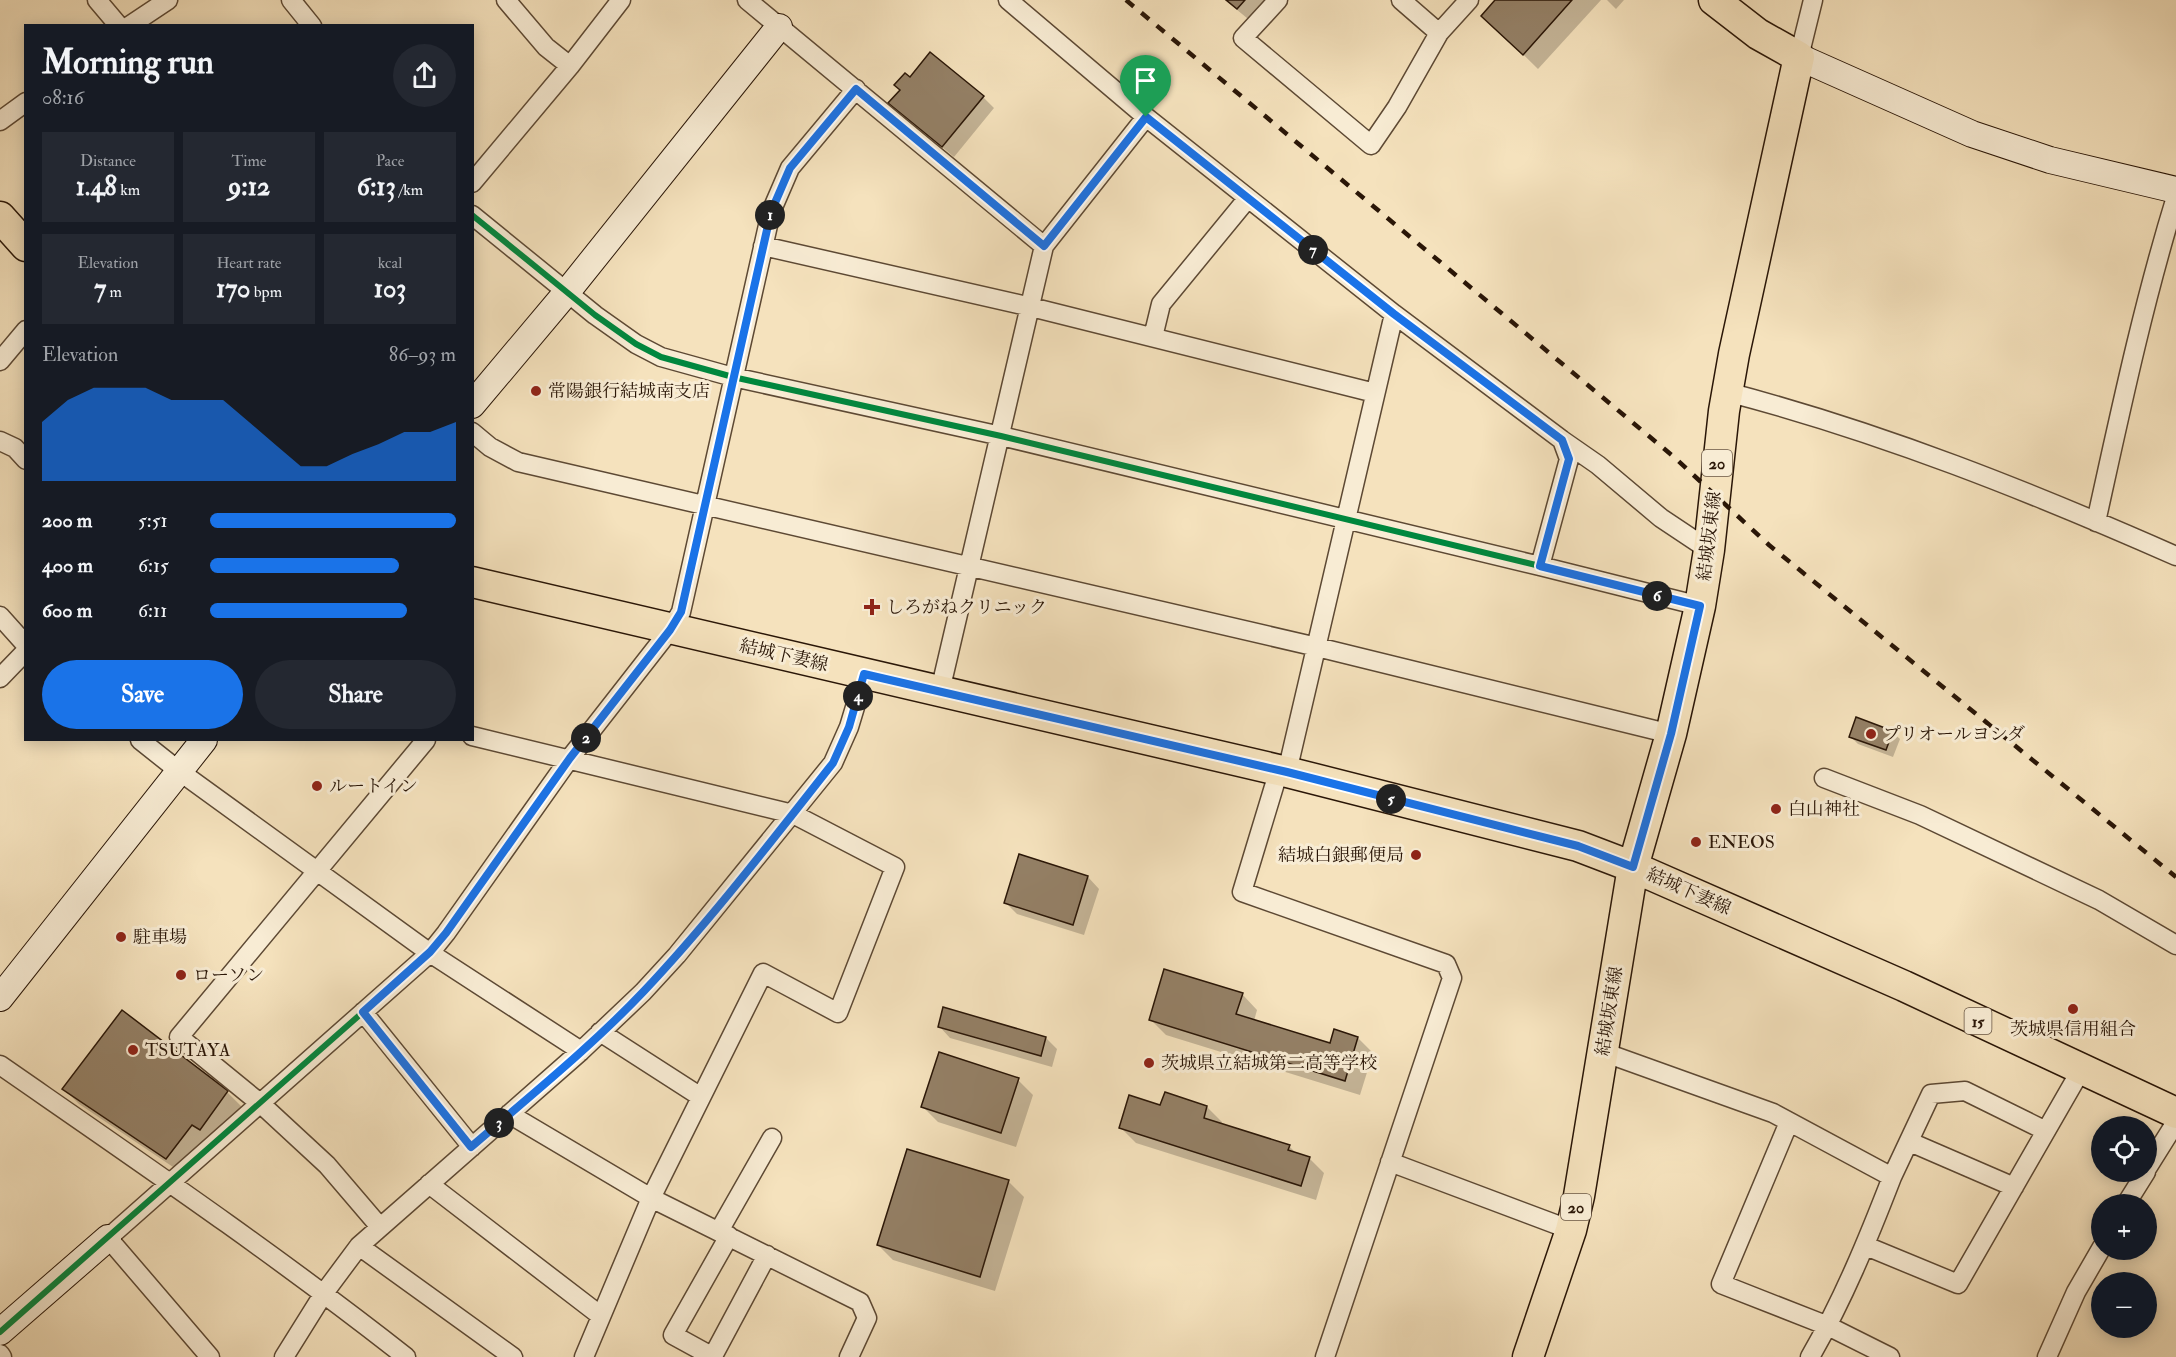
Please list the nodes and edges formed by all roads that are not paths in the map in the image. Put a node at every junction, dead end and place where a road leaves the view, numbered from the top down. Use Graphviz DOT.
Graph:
graph roads {
  1 [pos="97,0"];
  2 [pos="168,0"];
  3 [pos="291,0"];
  4 [pos="506,0"];
  5 [pos="621,0"];
  6 [pos="747,0"];
  7 [pos="1008,0"];
  8 [pos="1278,0"];
  9 [pos="1401,0"];
  10 [pos="1469,0"];
  11 [pos="1714,0"];
  12 [pos="1813,0"];
  13 [pos="117,24"];
  14 [pos="132,24"];
  15 [pos="310,24"];
  16 [pos="779,27"];
  17 [pos="1439,33"];
  18 [pos="1799,57"];
  19 [pos="570,66"];
  20 [pos="856,89"];
  21 [pos="24,103"];
  22 [pos="1146,117"];
  23 [pos="0,120"];
  24 [pos="474,181"];
  25 [pos="2176,190"];
  26 [pos="2176,197"];
  27 [pos="1248,198"];
  28 [pos="0,217"];
  29 [pos="474,218"];
  30 [pos="24,244"];
  31 [pos="764,246"];
  32 [pos="1044,246"];
  33 [pos="567,292"];
  34 [pos="1031,307"];
  35 [pos="1394,314"];
  36 [pos="24,332"];
  37 [pos="1153,337"];
  38 [pos="0,361"];
  39 [pos="733,377"];
  40 [pos="1727,392"];
  41 [pos="1375,393"];
  42 [pos="474,403"];
  43 [pos="474,434"];
  44 [pos="1001,436"];
  45 [pos="1562,440"];
  46 [pos="0,441"];
  47 [pos="24,458"];
  48 [pos="706,506"];
  49 [pos="1346,521"];
  50 [pos="2096,522"];
  51 [pos="1709,550"];
  52 [pos="2176,556"];
  53 [pos="1540,566"];
  54 [pos="969,567"];
  55 [pos="474,582"];
  56 [pos="1700,606"];
  57 [pos="0,616"];
  58 [pos="670,630"];
  59 [pos="24,643"];
  60 [pos="1317,647"];
  61 [pos="24,653"];
  62 [pos="864,674"];
  63 [pos="0,678"];
  64 [pos="940,691"];
  65 [pos="1671,734"];
  66 [pos="474,736"];
  67 [pos="141,741"];
  68 [pos="203,741"];
  69 [pos="425,741"];
  70 [pos="570,758"];
  71 [pos="179,771"];
  72 [pos="1283,771"];
  73 [pos="1824,778"];
  74 [pos="793,814"];
  75 [pos="1633,867"];
  76 [pos="318,871"];
  77 [pos="2176,945"];
  78 [pos="430,952"];
  79 [pos="0,998"];
  80 [pos="363,1012"];
  81 [pos="600,1032"];
  82 [pos="581,1051"];
  83 [pos="1603,1052"];
  84 [pos="0,1065"];
  85 [pos="2080,1070"];
  86 [pos="701,1097"];
  87 [pos="261,1104"];
  88 [pos="2176,1113"];
  89 [pos="509,1114"];
  90 [pos="1789,1122"];
  91 [pos="2176,1122"];
  92 [pos="2046,1131"];
  93 [pos="772,1138"];
  94 [pos="1910,1142"];
  95 [pos="471,1147"];
  96 [pos="2157,1153"];
  97 [pos="1390,1162"];
  98 [pos="1892,1177"];
  99 [pos="171,1183"];
  100 [pos="429,1184"];
  101 [pos="2013,1187"];
  102 [pos="651,1198"];
  103 [pos="380,1227"];
  104 [pos="1571,1230"];
  105 [pos="724,1234"];
  106 [pos="108,1238"];
  107 [pos="359,1246"];
  108 [pos="1866,1246"];
  109 [pos="767,1255"];
  110 [pos="2094,1260"];
  111 [pos="324,1293"];
  112 [pos="601,1316"];
  113 [pos="1828,1326"];
  114 [pos="0,1332"];
  115 [pos="210,1357"];
  116 [pos="284,1357"];
  117 [pos="406,1357"];
  118 [pos="511,1357"];
  119 [pos="584,1357"];
  120 [pos="713,1357"];
  121 [pos="849,1357"];
  122 [pos="1325,1357"];
  123 [pos="1528,1357"];
  124 [pos="1810,1357"];
  125 [pos="1890,1357"];
  126 [pos="2047,1357"];
  1 -- 13 [label="street"];
  2 -- 14 [label="street"];
  3 -- 15 [label="street"];
  4 -- 19 [label="street"];
  5 -- 19 [label="street"];
  6 -- 16 [label="street"];
  7 -- 22 [label="street"];
  8 -- 17 [label="street"];
  9 -- 17 [label="street"];
  10 -- 17 [label="street"];
  11 -- 18 [label="main road"];
  12 -- 18 [label="street"];
  16 -- 20 [label="street"];
  16 -- 33 [label="street"];
  18 -- 25 [label="street"];
  18 -- 40 [label="main road, 結城坂東線 / 20"];
  19 -- 24 [label="street"];
  20 -- 31 [label="street"];
  20 -- 32 [label="street"];
  21 -- 23 [label="street"];
  22 -- 27 [label="street"];
  22 -- 32 [label="street"];
  26 -- 50 [label="street"];
  27 -- 35 [label="street"];
  27 -- 37 [label="street"];
  28 -- 30 [label="main road"];
  29 -- 33 [label="street"];
  31 -- 34 [label="street"];
  31 -- 39 [label="street"];
  32 -- 34 [label="street"];
  33 -- 39 [label="street"];
  33 -- 42 [label="street"];
  34 -- 37 [label="street"];
  34 -- 44 [label="street"];
  35 -- 41 [label="street"];
  35 -- 45 [label="street"];
  36 -- 38 [label="street"];
  37 -- 41 [label="street"];
  39 -- 44 [label="street"];
  39 -- 48 [label="street"];
  40 -- 50 [label="street"];
  40 -- 51 [label="main road, 結城坂東線 / 20"];
  41 -- 49 [label="street"];
  43 -- 48 [label="street"];
  44 -- 49 [label="street"];
  44 -- 54 [label="street"];
  45 -- 51 [label="street"];
  45 -- 53 [label="street"];
  46 -- 47 [label="street"];
  48 -- 54 [label="street"];
  48 -- 58 [label="street"];
  49 -- 53 [label="street"];
  49 -- 60 [label="street"];
  50 -- 52 [label="street"];
  51 -- 56 [label="main road, 結城坂東線 / 20"];
  53 -- 56 [label="street"];
  54 -- 60 [label="street"];
  54 -- 64 [label="street"];
  55 -- 58 [label="main road, 結城下妻線 / 15"];
  56 -- 65 [label="main road, 結城坂東線 / 20"];
  57 -- 59 [label="street"];
  58 -- 62 [label="main road, 結城下妻線 / 15"];
  58 -- 70 [label="street"];
  60 -- 65 [label="street"];
  60 -- 72 [label="street"];
  61 -- 63 [label="street"];
  62 -- 64 [label="main road, 結城下妻線 / 15"];
  62 -- 74 [label="street"];
  64 -- 72 [label="main road, 結城下妻線 / 15"];
  65 -- 75 [label="main road, 結城坂東線 / 20"];
  66 -- 70 [label="street"];
  67 -- 71 [label="street"];
  68 -- 71 [label="street"];
  69 -- 76 [label="street"];
  70 -- 74 [label="street"];
  70 -- 78 [label="street"];
  71 -- 76 [label="street"];
  71 -- 79 [label="street"];
  72 -- 75 [label="main road, 結城下妻線 / 15"];
  72 -- 97 [label="street"];
  73 -- 77 [label="street"];
  74 -- 81 [label="street"];
  74 -- 86 [label="street"];
  75 -- 83 [label="main road, 結城坂東線 / 20"];
  75 -- 85 [label="main road, 結城下妻線 / 15"];
  76 -- 78 [label="street"];
  76 -- 87 [label="street"];
  78 -- 80 [label="street"];
  78 -- 82 [label="street"];
  80 -- 87 [label="street"];
  80 -- 95 [label="street"];
  81 -- 82 [label="street"];
  81 -- 86 [label="street"];
  82 -- 89 [label="street"];
  83 -- 90 [label="street"];
  83 -- 104 [label="main road, 結城坂東線 / 20"];
  84 -- 99 [label="street"];
  85 -- 88 [label="main road, 結城下妻線 / 15"];
  85 -- 92 [label="street"];
  86 -- 102 [label="street"];
  87 -- 99 [label="street"];
  87 -- 103 [label="street"];
  89 -- 95 [label="street"];
  89 -- 102 [label="street"];
  90 -- 98 [label="street"];
  90 -- 113 [label="street"];
  91 -- 96 [label="street"];
  92 -- 94 [label="street"];
  92 -- 101 [label="street"];
  93 -- 105 [label="street"];
  94 -- 98 [label="street"];
  94 -- 101 [label="street"];
  95 -- 100 [label="street"];
  97 -- 104 [label="street"];
  97 -- 122 [label="street"];
  98 -- 108 [label="street"];
  99 -- 106 [label="street"];
  99 -- 111 [label="street"];
  100 -- 103 [label="street"];
  100 -- 112 [label="street"];
  101 -- 108 [label="street"];
  102 -- 105 [label="street"];
  102 -- 112 [label="street"];
  103 -- 107 [label="street"];
  104 -- 123 [label="main road, 結城坂東線 / 20"];
  105 -- 109 [label="street"];
  105 -- 120 [label="street"];
  106 -- 114 [label="street"];
  106 -- 115 [label="street"];
  107 -- 111 [label="street"];
  107 -- 118 [label="street"];
  108 -- 113 [label="street"];
  109 -- 120 [label="street"];
  109 -- 121 [label="street"];
  110 -- 126 [label="street"];
  111 -- 116 [label="street"];
  111 -- 117 [label="street"];
  112 -- 119 [label="street"];
  113 -- 124 [label="street"];
  113 -- 125 [label="street"];
}
